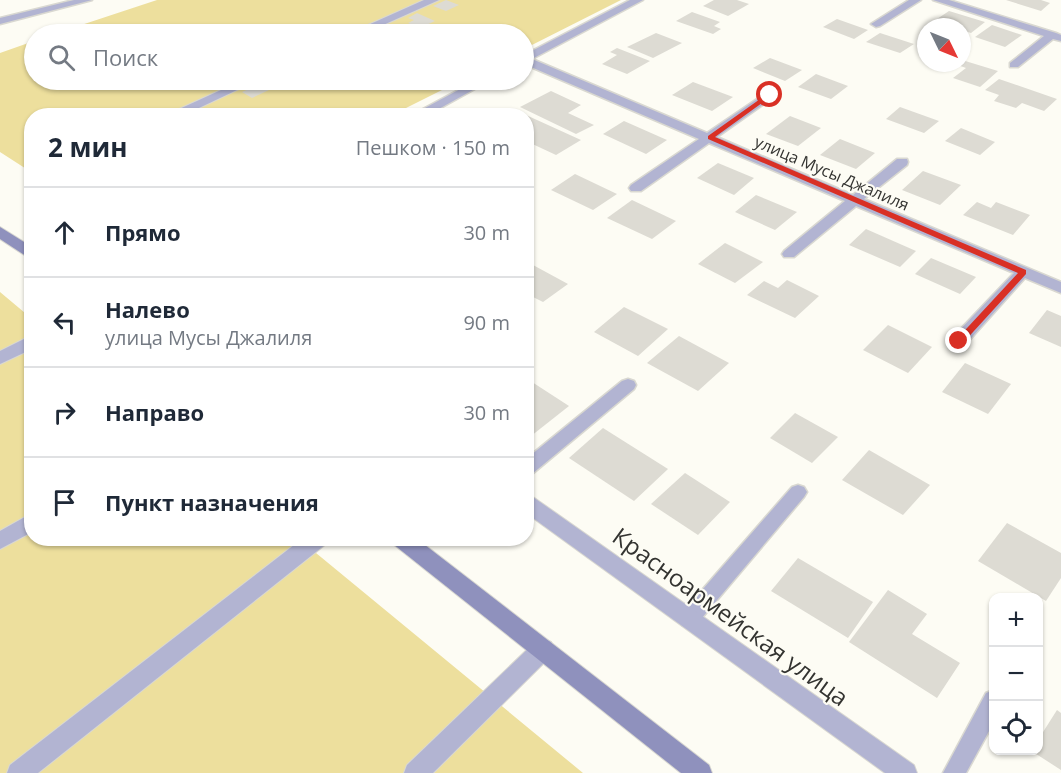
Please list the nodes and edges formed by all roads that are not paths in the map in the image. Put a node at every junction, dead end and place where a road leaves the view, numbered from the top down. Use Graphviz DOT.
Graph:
graph roads {
  1 [pos="87,0"];
  2 [pos="433,0"];
  3 [pos="638,0"];
  4 [pos="916,0"];
  5 [pos="938,0"];
  6 [pos="0,21"];
  7 [pos="377,24"];
  8 [pos="876,24"];
  9 [pos="1056,37"];
  10 [pos="534,55"];
  11 [pos="534,64"];
  12 [pos="1014,65"];
  13 [pos="229,90"];
  14 [pos="465,90"];
  15 [pos="770,95"];
  16 [pos="188,108"];
  17 [pos="431,108"];
  18 [pos="710,138"];
  19 [pos="902,162"];
  20 [pos="636,189"];
  21 [pos="854,201"];
  22 [pos="0,232"];
  23 [pos="24,249"];
  24 [pos="789,254"];
  25 [pos="1023,272"];
  26 [pos="1061,288"];
  27 [pos="959,341"];
  28 [pos="24,345"];
  29 [pos="0,358"];
  30 [pos="628,385"];
  31 [pos="534,462"];
  32 [pos="798,492"];
  33 [pos="534,508"];
  34 [pos="24,525"];
  35 [pos="0,541"];
  36 [pos="309,546"];
  37 [pos="410,546"];
  38 [pos="689,619"];
  39 [pos="543,649"];
  40 [pos="992,701"];
  41 [pos="19,773"];
  42 [pos="416,773"];
  43 [pos="700,773"];
  44 [pos="905,773"];
  45 [pos="954,773"];
  1 -- 6 [label="lane"];
  2 -- 7 [label="street"];
  3 -- 10 [label="lane"];
  4 -- 8 [label="lane"];
  5 -- 9 [label="lane"];
  9 -- 12 [label="lane"];
  11 -- 18 [label="lane, улица Мусы Джалиля"];
  13 -- 16 [label="street"];
  14 -- 17 [label="lane"];
  15 -- 18 [label="lane"];
  18 -- 20 [label="lane"];
  18 -- 21 [label="lane, улица Мусы Джалиля"];
  19 -- 21 [label="lane"];
  21 -- 24 [label="lane"];
  21 -- 25 [label="lane, улица Мусы Джалиля"];
  22 -- 23 [label="main road"];
  25 -- 26 [label="lane, улица Мусы Джалиля"];
  25 -- 27 [label="lane"];
  28 -- 29 [label="street"];
  30 -- 31 [label="lane"];
  32 -- 38 [label="lane"];
  33 -- 38 [label="street, Красноармейская улица"];
  34 -- 35 [label="street"];
  36 -- 41 [label="street"];
  37 -- 39 [label="main road"];
  38 -- 44 [label="street, Красноармейская улица"];
  39 -- 42 [label="street"];
  39 -- 43 [label="main road"];
  40 -- 45 [label="lane"];
}
